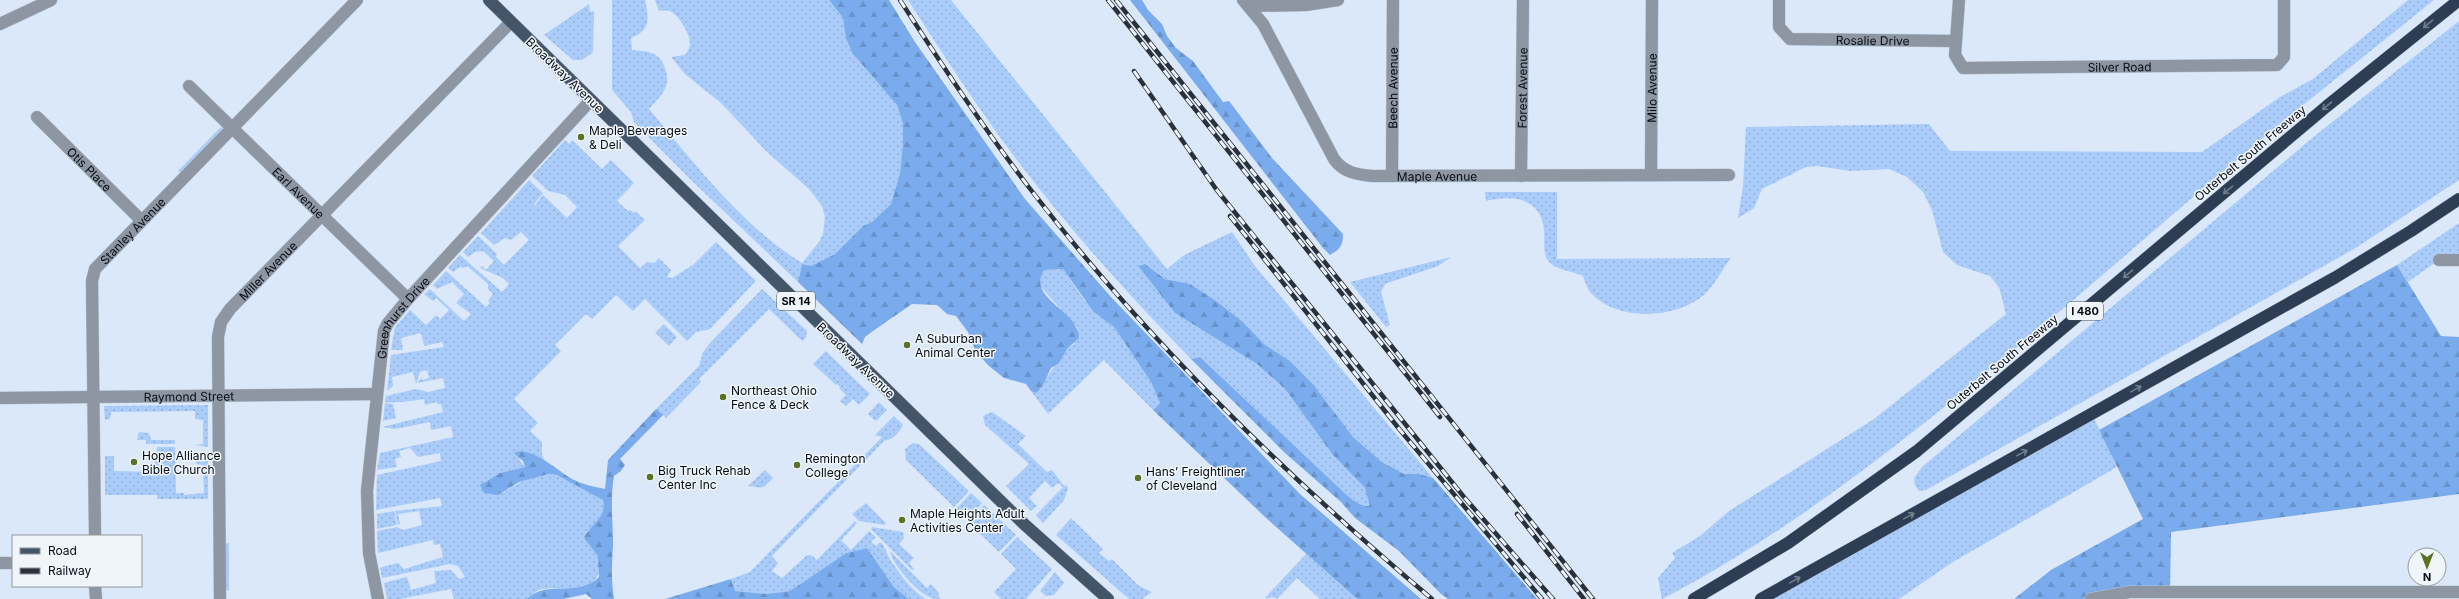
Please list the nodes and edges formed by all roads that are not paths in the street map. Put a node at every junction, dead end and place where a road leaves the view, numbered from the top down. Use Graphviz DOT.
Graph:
graph roads {
  1 [pos="50,0"];
  2 [pos="357,0"];
  3 [pos="488,0"];
  4 [pos="1338,0"];
  5 [pos="1394,0"];
  6 [pos="1523,0"];
  7 [pos="1652,0"];
  8 [pos="1779,0"];
  9 [pos="1959,0"];
  10 [pos="2284,0"];
  11 [pos="2459,0"];
  12 [pos="1247,3"];
  13 [pos="511,22"];
  14 [pos="0,24"];
  15 [pos="1955,40"];
  16 [pos="189,86"];
  17 [pos="590,100"];
  18 [pos="37,117"];
  19 [pos="233,127"];
  20 [pos="1651,175"];
  21 [pos="1729,175"];
  22 [pos="1392,176"];
  23 [pos="1521,176"];
  24 [pos="2459,199"];
  25 [pos="322,214"];
  26 [pos="141,220"];
  27 [pos="2439,260"];
  28 [pos="2459,260"];
  29 [pos="408,299"];
  30 [pos="377,394"];
  31 [pos="218,396"];
  32 [pos="93,397"];
  33 [pos="0,398"];
  34 [pos="95,535"];
  35 [pos="0,563"];
  36 [pos="12,563"];
  37 [pos="95,587"];
  38 [pos="2459,592"];
  39 [pos="96,599"];
  40 [pos="220,599"];
  41 [pos="378,599"];
  42 [pos="1108,599"];
  43 [pos="1694,599"];
  44 [pos="1761,599"];
  45 [pos="2091,599"];
  1 -- 14 [label="street"];
  2 -- 19 [label="street, Stanley Avenue"];
  3 -- 13 [label="main road, Broadway Avenue / SR 14"];
  4 -- 12 [label="street"];
  5 -- 22 [label="street, Beech Avenue"];
  6 -- 23 [label="street, Forest Avenue"];
  7 -- 20 [label="street, Milo Avenue"];
  8 -- 15 [label="street, Rosalie Drive"];
  9 -- 15 [label="street"];
  10 -- 15 [label="street, Silver Road"];
  11 -- 43 [label="highway, Outerbelt South Freeway / I 480, one-way"];
  12 -- 22 [label="street, Maple Avenue"];
  13 -- 17 [label="main road, Broadway Avenue / SR 14"];
  13 -- 25 [label="street, Miller Avenue"];
  16 -- 19 [label="street, Earl Avenue"];
  17 -- 29 [label="street, Greenhurst Drive"];
  17 -- 42 [label="main road, Broadway Avenue / SR 14"];
  18 -- 26 [label="street, Otis Place"];
  19 -- 25 [label="street, Earl Avenue"];
  19 -- 26 [label="street, Stanley Avenue"];
  20 -- 21 [label="street, Maple Avenue"];
  20 -- 23 [label="street, Maple Avenue"];
  22 -- 23 [label="street, Maple Avenue"];
  44 -- 24 [label="highway, one-way"];
  25 -- 29 [label="street, Earl Avenue"];
  25 -- 31 [label="street, Miller Avenue"];
  26 -- 32 [label="street, Stanley Avenue"];
  27 -- 28 [label="street"];
  29 -- 30 [label="street, Greenhurst Drive"];
  30 -- 31 [label="street, Raymond Street"];
  30 -- 41 [label="street, Greenhurst Drive"];
  31 -- 32 [label="street, Raymond Street"];
  31 -- 40 [label="street, Miller Avenue"];
  32 -- 33 [label="street, Raymond Street"];
  32 -- 34 [label="street, Stanley Avenue"];
  35 -- 36 [label="street"];
  37 -- 39 [label="street"];
  38 -- 45 [label="street"];
}
